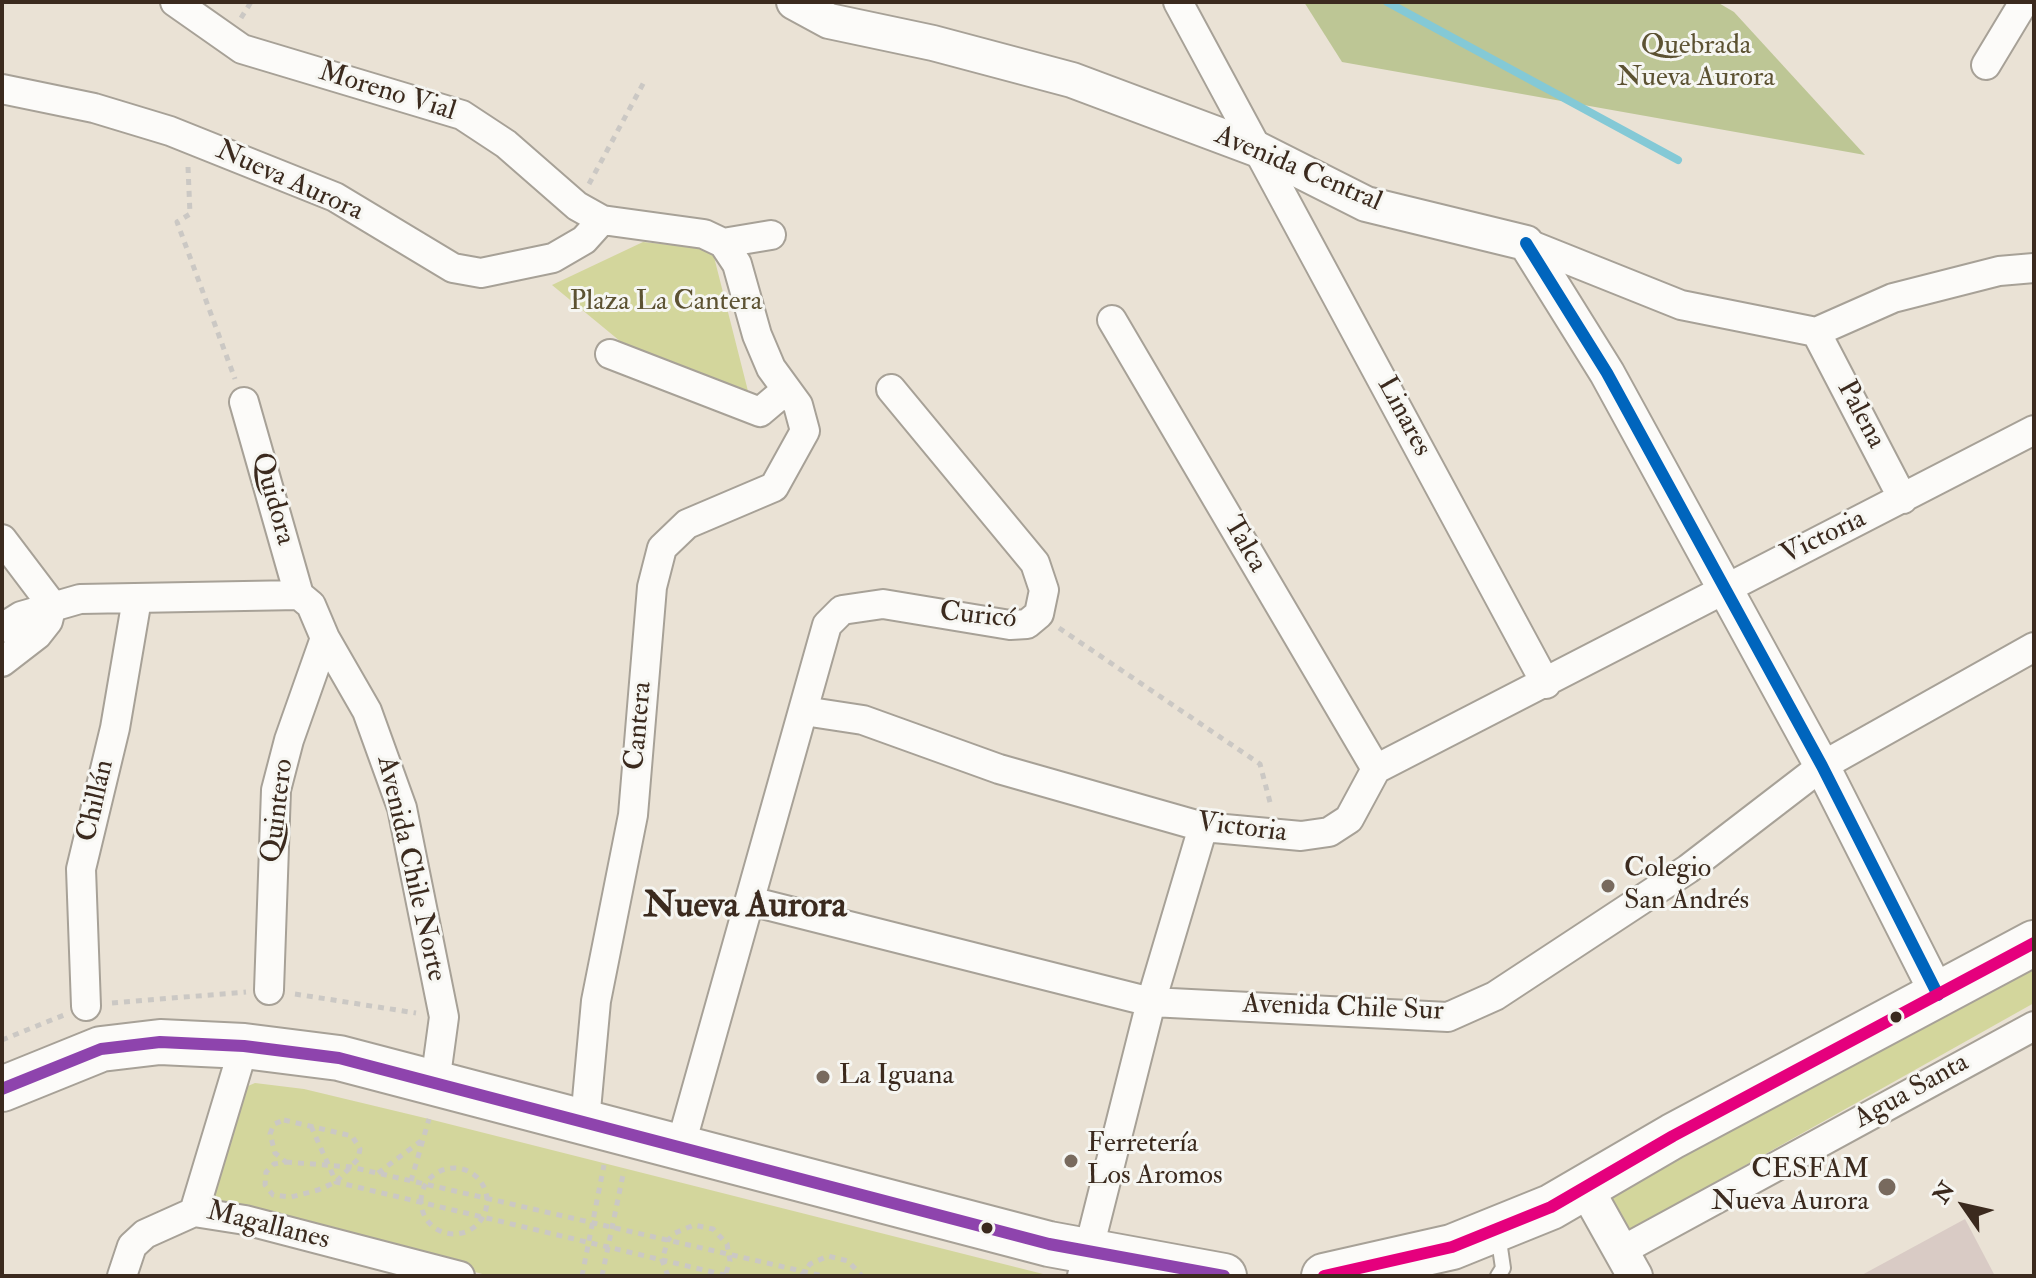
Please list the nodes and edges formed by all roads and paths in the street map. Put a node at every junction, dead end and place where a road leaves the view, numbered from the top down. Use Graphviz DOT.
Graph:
graph roads {
  1 [pos="175,2"];
  2 [pos="794,2"];
  3 [pos="1178,2"];
  4 [pos="2024,2"];
  5 [pos="1986,65"];
  6 [pos="644,82"];
  7 [pos="2,89"];
  8 [pos="1259,150"];
  9 [pos="182,156"];
  10 [pos="577,206"];
  11 [pos="602,220"];
  12 [pos="771,235"];
  13 [pos="723,243"];
  14 [pos="1526,243"];
  15 [pos="2034,268"];
  16 [pos="1112,320"];
  17 [pos="1816,332"];
  18 [pos="610,354"];
  19 [pos="891,389"];
  20 [pos="792,398"];
  21 [pos="244,402"];
  22 [pos="2034,430"];
  23 [pos="1903,499"];
  24 [pos="2,539"];
  25 [pos="1724,588"];
  26 [pos="299,595"];
  27 [pos="137,599"];
  28 [pos="52,605"];
  29 [pos="1039,614"];
  30 [pos="2,628"];
  31 [pos="325,638"];
  32 [pos="2034,647"];
  33 [pos="2,662"];
  34 [pos="1546,684"];
  35 [pos="804,711"];
  36 [pos="1822,766"];
  37 [pos="1376,769"];
  38 [pos="1203,827"];
  39 [pos="1278,834"];
  40 [pos="750,901"];
  41 [pos="2034,943"];
  42 [pos="269,990"];
  43 [pos="1938,995"];
  44 [pos="1151,1002"];
  45 [pos="86,1006"];
  46 [pos="444,1017"];
  47 [pos="2034,1026"];
  48 [pos="2,1040"];
  49 [pos="244,1046"];
  50 [pos="2,1089"];
  51 [pos="432,1101"];
  52 [pos="585,1121"];
  53 [pos="311,1126"];
  54 [pos="422,1141"];
  55 [pos="680,1148"];
  56 [pos="286,1162"];
  57 [pos="329,1165"];
  58 [pos="604,1165"];
  59 [pos="351,1167"];
  60 [pos="624,1170"];
  61 [pos="377,1173"];
  62 [pos="411,1181"];
  63 [pos="336,1182"];
  64 [pos="425,1184"];
  65 [pos="1585,1187"];
  66 [pos="488,1199"];
  67 [pos="421,1202"];
  68 [pos="194,1212"];
  69 [pos="484,1217"];
  70 [pos="593,1223"];
  71 [pos="612,1227"];
  72 [pos="1497,1230"];
  73 [pos="668,1240"];
  74 [pos="589,1242"];
  75 [pos="608,1247"];
  76 [pos="730,1254"];
  77 [pos="662,1260"];
  78 [pos="1628,1264"];
  79 [pos="1085,1265"];
  80 [pos="802,1274"];
  81 [pos="122,1276"];
  82 [pos="460,1276"];
  83 [pos="582,1276"];
  84 [pos="602,1276"];
  85 [pos="668,1276"];
  86 [pos="726,1276"];
  87 [pos="823,1276"];
  88 [pos="862,1276"];
  89 [pos="1224,1276"];
  90 [pos="1324,1276"];
  91 [pos="1498,1276"];
  1 -- 10 [label="street, Moreno Vial"];
  2 -- 8 [label="street, Avenida Central"];
  3 -- 8 [label="street, Linares"];
  4 -- 5 [label="street"];
  6 -- 10 [label="path"];
  7 -- 11 [label="street, Nueva Aurora"];
  8 -- 14 [label="street, Avenida Central"];
  8 -- 34 [label="street, Linares"];
  9 -- 21 [label="path"];
  10 -- 11 [label="street, Moreno Vial"];
  11 -- 13 [label="street, Moreno Vial"];
  12 -- 13 [label="street, Moreno Vial"];
  13 -- 20 [label="street"];
  14 -- 17 [label="street, Avenida Central"];
  14 -- 25 [label="street"];
  15 -- 17 [label="street"];
  16 -- 37 [label="street, Talca"];
  17 -- 23 [label="street, Palena"];
  18 -- 20 [label="street"];
  19 -- 29 [label="street, Curicó"];
  20 -- 52 [label="street, Cantera"];
  21 -- 26 [label="street, Quidora"];
  22 -- 23 [label="street, Victoria"];
  23 -- 25 [label="street, Victoria"];
  24 -- 28 [label="street"];
  25 -- 34 [label="street, Victoria"];
  25 -- 36 [label="street"];
  26 -- 27 [label="street"];
  26 -- 31 [label="street, Avenida Chile Norte"];
  27 -- 28 [label="street"];
  27 -- 45 [label="street, Chillán"];
  28 -- 30 [label="street"];
  28 -- 33 [label="street"];
  29 -- 35 [label="street, Curicó"];
  29 -- 39 [label="path"];
  31 -- 42 [label="street, Quintero"];
  31 -- 46 [label="street, Avenida Chile Norte"];
  32 -- 36 [label="street, Avenida Chile Sur"];
  34 -- 37 [label="street, Victoria"];
  35 -- 38 [label="street, Victoria"];
  35 -- 40 [label="street"];
  36 -- 43 [label="street"];
  36 -- 44 [label="street, Avenida Chile Sur"];
  37 -- 39 [label="street, Victoria"];
  38 -- 39 [label="street, Victoria"];
  38 -- 44 [label="street"];
  40 -- 44 [label="street, Avenida Chile Sur"];
  40 -- 55 [label="street"];
  41 -- 43 [label="main road"];
  42 -- 45 [label="path"];
  42 -- 46 [label="path"];
  43 -- 65 [label="main road"];
  44 -- 79 [label="street"];
  45 -- 48 [label="path"];
  46 -- 51 [label="street, Avenida Chile Norte"];
  47 -- 78 [label="street, Agua Santa"];
  49 -- 50 [label="main road"];
  49 -- 51 [label="main road"];
  49 -- 68 [label="street, Magallanes"];
  51 -- 52 [label="main road"];
  51 -- 54 [label="path"];
  52 -- 55 [label="main road"];
  53 -- 56 [label="path"];
  53 -- 57 [label="path"];
  53 -- 59 [label="path"];
  54 -- 61 [label="path"];
  54 -- 62 [label="path"];
  55 -- 79 [label="main road"];
  56 -- 57 [label="path"];
  56 -- 63 [label="path"];
  57 -- 59 [label="path"];
  57 -- 63 [label="path"];
  58 -- 70 [label="path"];
  59 -- 61 [label="path"];
  59 -- 63 [label="path"];
  60 -- 71 [label="path"];
  61 -- 62 [label="path"];
  62 -- 64 [label="path"];
  63 -- 67 [label="path"];
  64 -- 66 [label="path"];
  64 -- 66 [label="path"];
  64 -- 67 [label="path"];
  65 -- 72 [label="main road"];
  65 -- 78 [label="street"];
  66 -- 69 [label="path"];
  66 -- 70 [label="path"];
  67 -- 69 [label="path"];
  67 -- 69 [label="path"];
  68 -- 81 [label="street"];
  68 -- 82 [label="street, Magallanes"];
  69 -- 74 [label="path"];
  70 -- 71 [label="path"];
  70 -- 74 [label="path"];
  71 -- 73 [label="path"];
  71 -- 75 [label="path"];
  72 -- 90 [label="main road"];
  72 -- 91 [label="lane"];
  73 -- 76 [label="path"];
  73 -- 76 [label="path"];
  73 -- 77 [label="path"];
  74 -- 75 [label="path"];
  74 -- 83 [label="path"];
  75 -- 77 [label="path"];
  75 -- 84 [label="path"];
  76 -- 80 [label="path"];
  76 -- 86 [label="path"];
  77 -- 85 [label="path"];
  77 -- 86 [label="path"];
  79 -- 89 [label="main road"];
  80 -- 87 [label="path"];
  80 -- 88 [label="path"];
}
